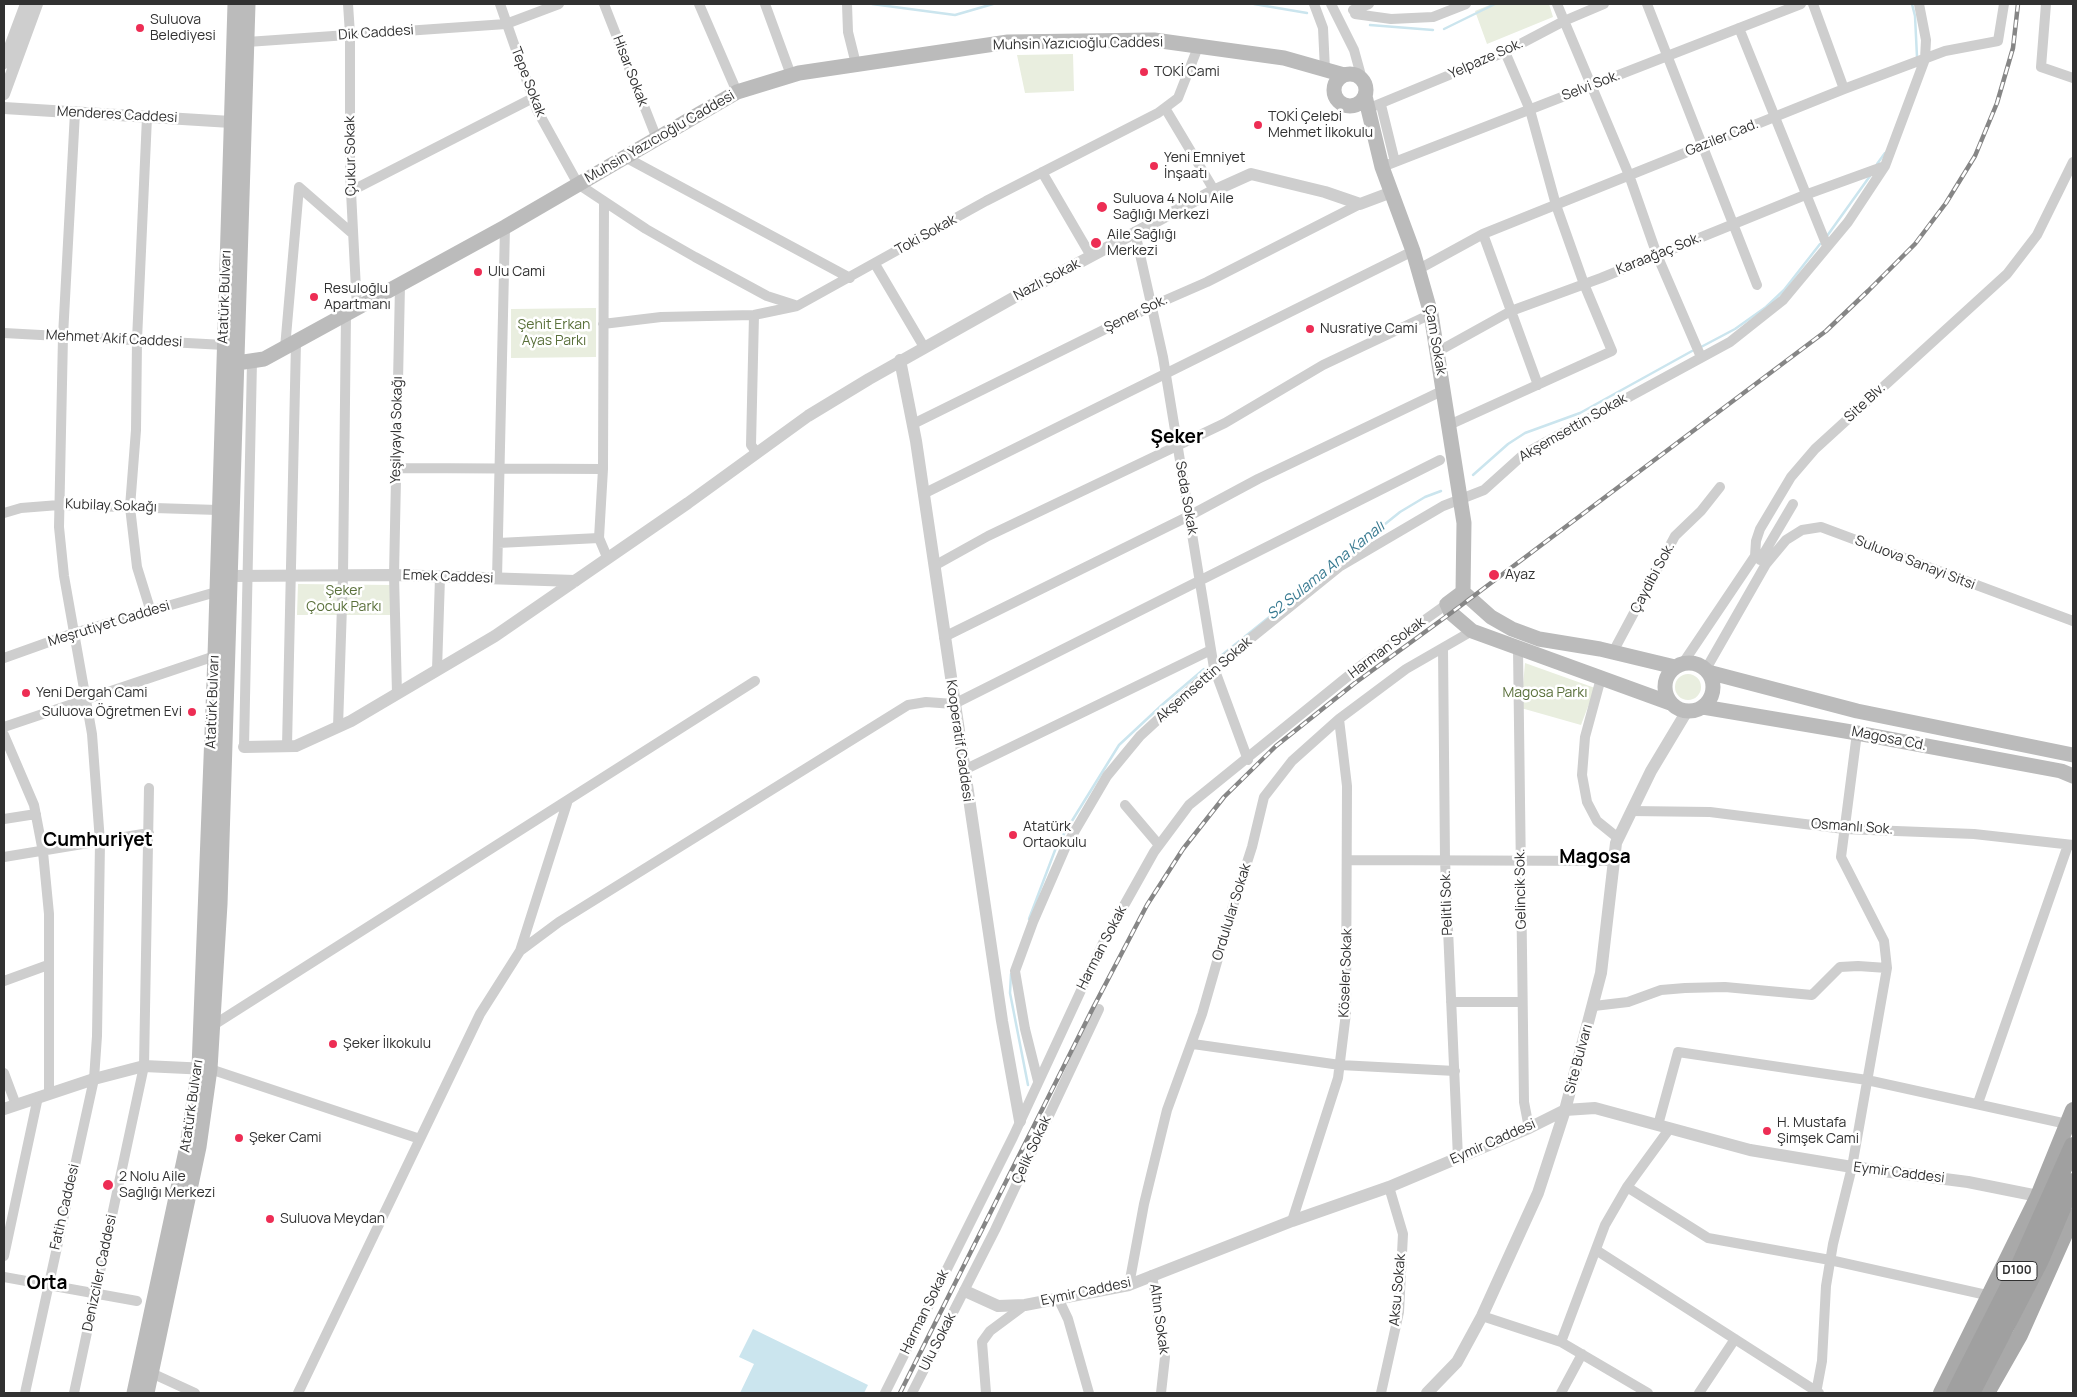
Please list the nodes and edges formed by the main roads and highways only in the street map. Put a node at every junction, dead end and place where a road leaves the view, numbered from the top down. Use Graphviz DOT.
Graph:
graph roads {
  1 [pos="235,4"];
  2 [pos="248,4"];
  3 [pos="1344,75"];
  4 [pos="1371,103"];
  5 [pos="237,362"];
  6 [pos="1462,592"];
  7 [pos="1679,665"];
  8 [pos="1707,671"];
  9 [pos="1670,702"];
  10 [pos="1703,707"];
  11 [pos="2069,754"];
  12 [pos="2067,774"];
  13 [pos="204,1068"];
  14 [pos="2070,1117"];
  15 [pos="2073,1146"];
  16 [pos="2073,1182"];
  17 [pos="2073,1216"];
  18 [pos="146,1370"];
  19 [pos="134,1393"];
  20 [pos="147,1393"];
  21 [pos="1941,1393"];
  22 [pos="1955,1393"];
  23 [pos="1971,1393"];
  24 [pos="1987,1393"];
  1 -- 5 [label="main road, Atatürk Bulvarı"];
  2 -- 5 [label="main road, Atatürk Bulvarı"];
  3 -- 4 [label="main road"];
  3 -- 4 [label="main road"];
  3 -- 5 [label="main road, Muhsin Yazıcıoğlu Caddesi"];
  4 -- 6 [label="main road, Çam Sokak"];
  5 -- 13 [label="main road, Atatürk Bulvarı"];
  5 -- 13 [label="main road, Atatürk Bulvarı"];
  6 -- 7 [label="main road"];
  6 -- 9 [label="main road"];
  7 -- 8 [label="main road"];
  7 -- 9 [label="main road"];
  8 -- 10 [label="main road"];
  8 -- 11 [label="main road, Magosa Cd."];
  9 -- 10 [label="main road"];
  10 -- 12 [label="main road, Magosa Cd."];
  13 -- 18 [label="main road, Atatürk Bulvarı"];
  14 -- 21 [label="main road"];
  15 -- 22 [label="highway, D100"];
  16 -- 23 [label="highway, D100"];
  17 -- 24 [label="main road"];
  18 -- 19 [label="main road, Atatürk Bulvarı"];
  18 -- 20 [label="main road, Atatürk Bulvarı"];
}
